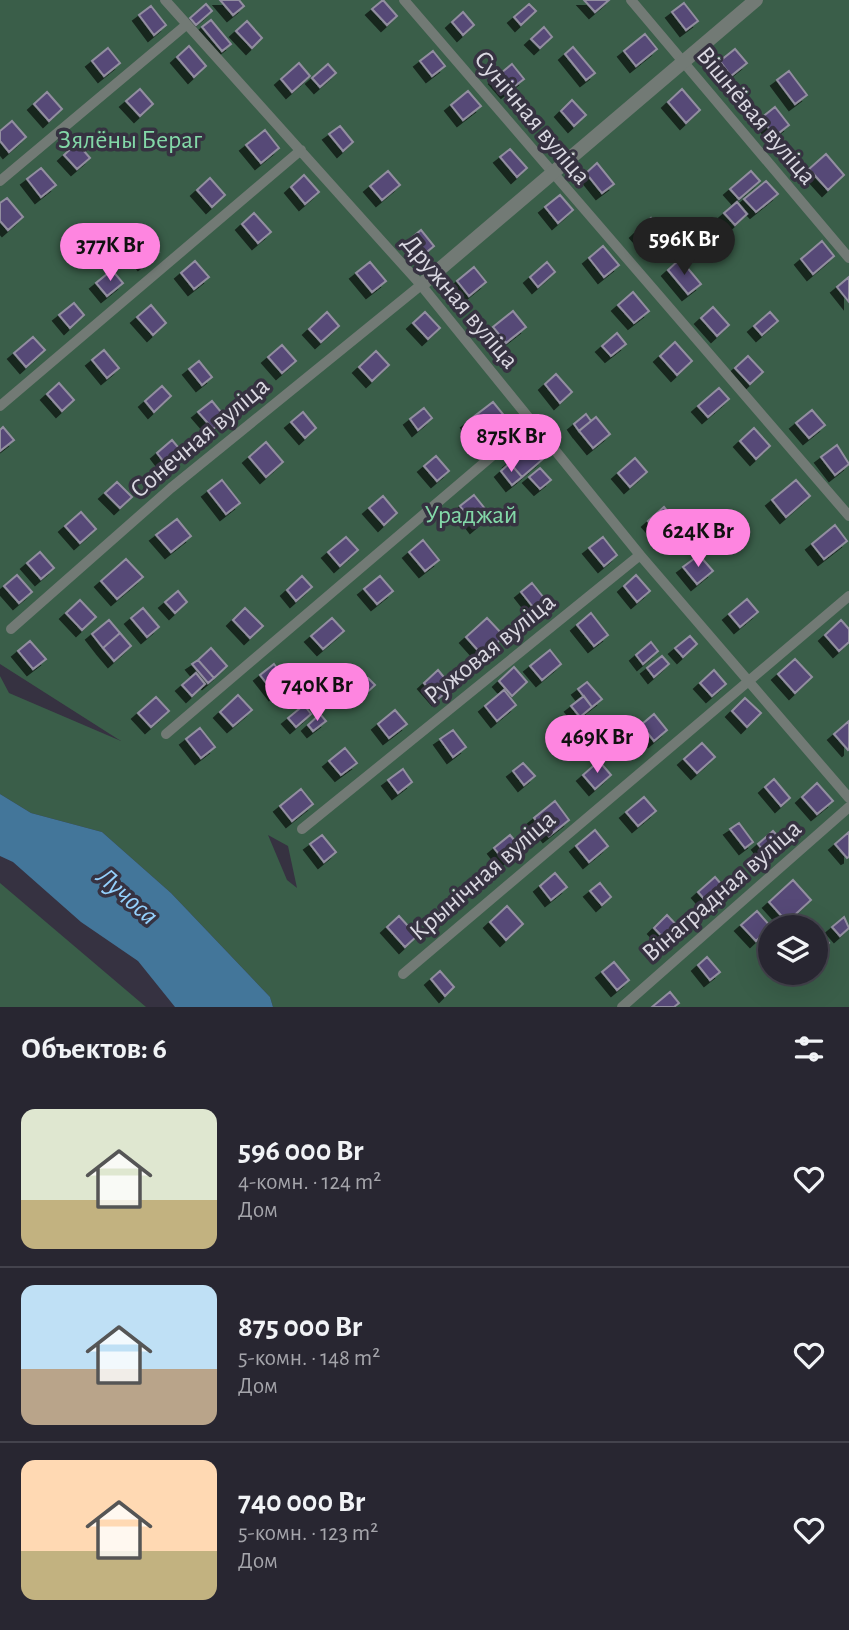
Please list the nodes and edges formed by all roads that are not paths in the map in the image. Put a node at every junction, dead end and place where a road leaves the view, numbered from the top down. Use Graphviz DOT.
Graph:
graph roads {
  1 [pos="164,0"];
  2 [pos="404,0"];
  3 [pos="631,0"];
  4 [pos="756,0"];
  5 [pos="186,25"];
  6 [pos="683,63"];
  7 [pos="301,150"];
  8 [pos="551,173"];
  9 [pos="0,181"];
  10 [pos="849,258"];
  11 [pos="421,285"];
  12 [pos="0,406"];
  13 [pos="532,422"];
  14 [pos="849,516"];
  15 [pos="640,555"];
  16 [pos="849,596"];
  17 [pos="11,629"];
  18 [pos="747,679"];
  19 [pos="166,734"];
  20 [pos="849,798"];
  21 [pos="849,807"];
  22 [pos="302,829"];
  23 [pos="402,974"];
  24 [pos="622,1007"];
  1 -- 5 [label="lane, Дружная вуліца"];
  2 -- 8 [label="lane, Сунічная вуліца"];
  3 -- 6 [label="lane, Вішнёвая вуліца"];
  4 -- 6 [label="street"];
  5 -- 7 [label="lane, Дружная вуліца"];
  5 -- 9 [label="lane"];
  6 -- 8 [label="street"];
  6 -- 10 [label="lane, Вішнёвая вуліца"];
  7 -- 11 [label="lane, Дружная вуліца"];
  7 -- 12 [label="lane"];
  8 -- 11 [label="street"];
  8 -- 14 [label="lane, Сунічная вуліца"];
  11 -- 13 [label="lane, Дружная вуліца"];
  11 -- 17 [label="lane, Сонечная вуліца"];
  13 -- 15 [label="lane, Дружная вуліца"];
  13 -- 19 [label="lane"];
  15 -- 18 [label="lane, Дружная вуліца"];
  15 -- 22 [label="lane, Ружовая вуліца"];
  16 -- 18 [label="lane, Крынічная вуліца"];
  18 -- 20 [label="lane, Дружная вуліца"];
  18 -- 23 [label="lane, Крынічная вуліца"];
  21 -- 24 [label="lane, Вінаградная вуліца"];
}
